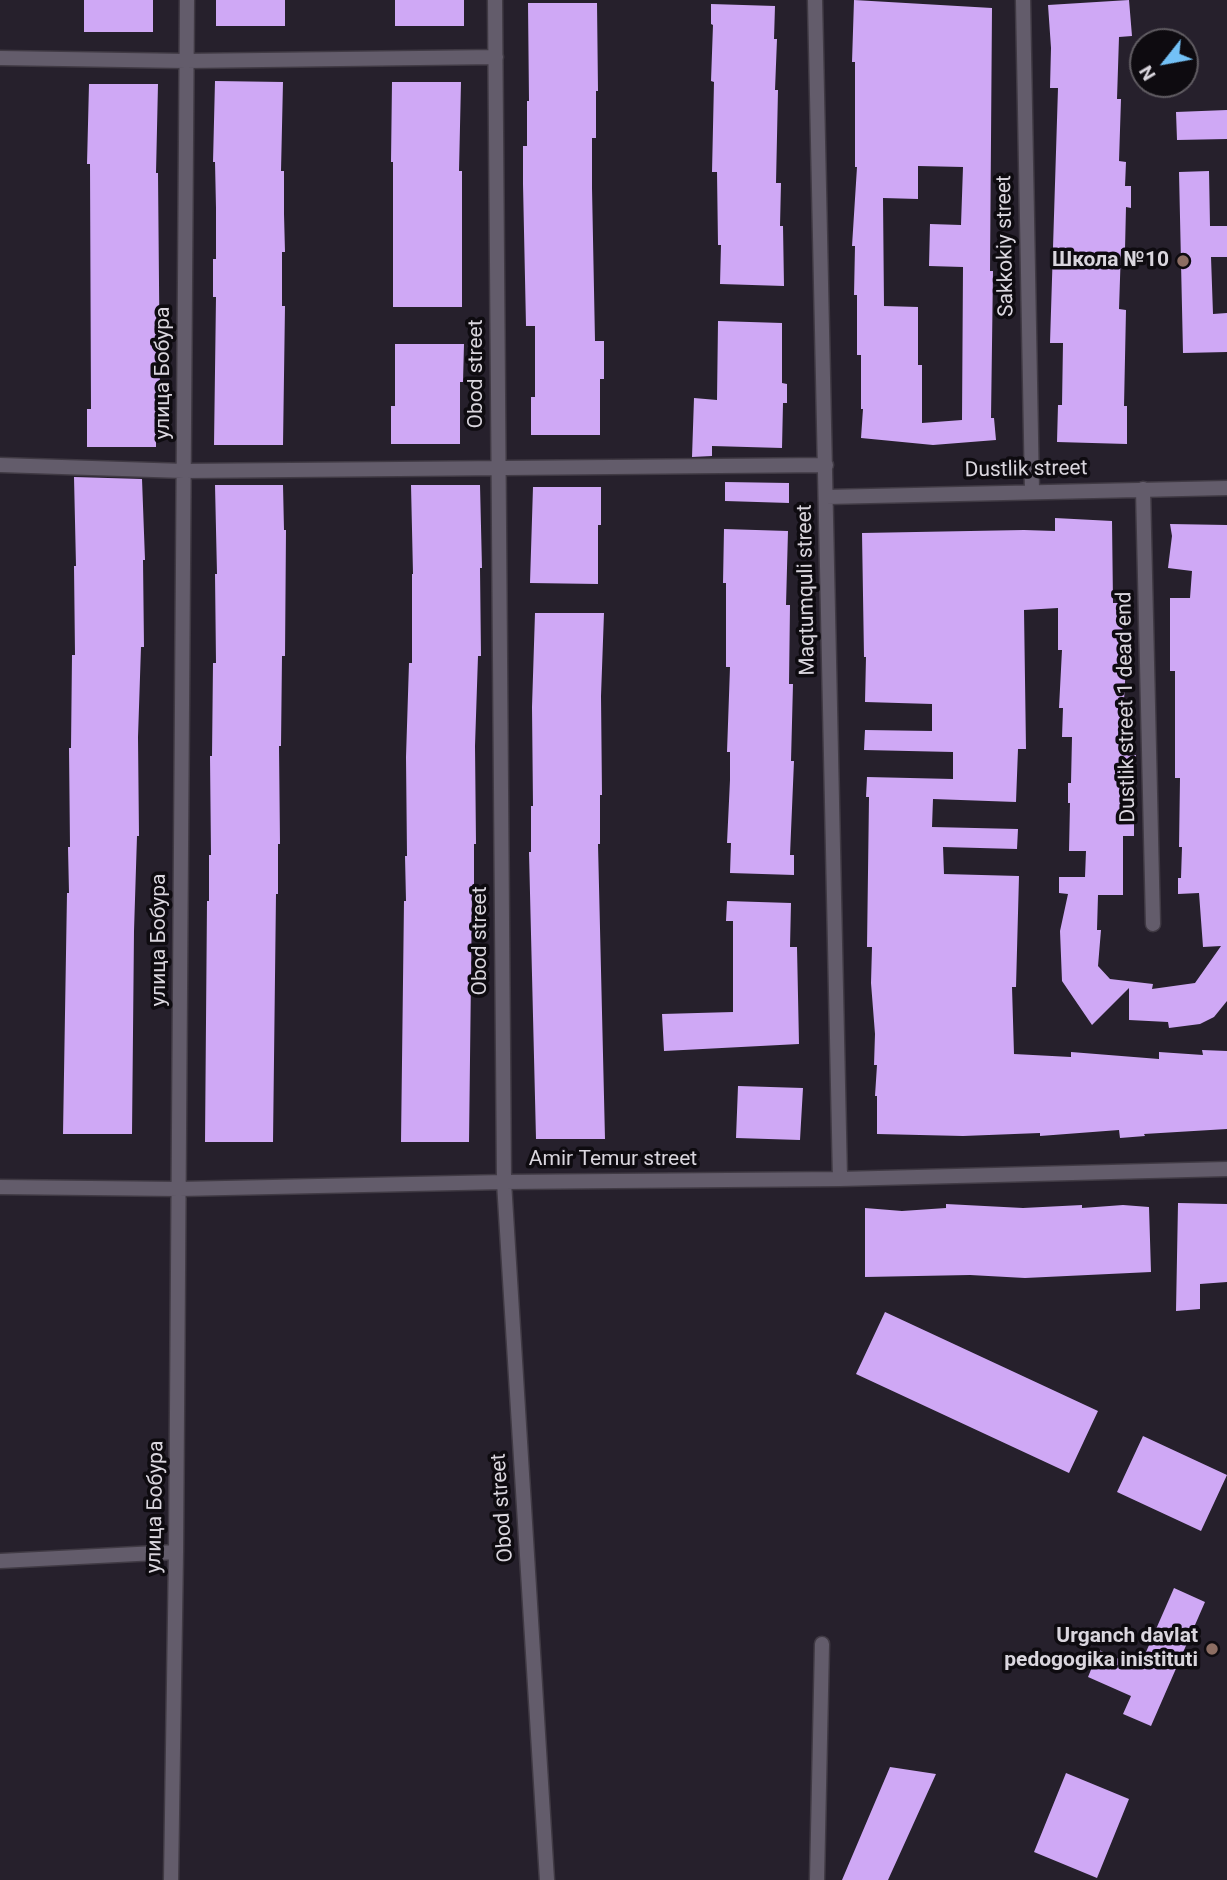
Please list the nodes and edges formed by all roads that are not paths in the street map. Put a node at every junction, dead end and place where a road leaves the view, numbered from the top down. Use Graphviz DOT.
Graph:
graph roads {
  1 [pos="187,0"];
  2 [pos="495,0"];
  3 [pos="815,0"];
  4 [pos="1023,0"];
  5 [pos="496,57"];
  6 [pos="0,58"];
  7 [pos="186,61"];
  8 [pos="0,465"];
  9 [pos="826,465"];
  10 [pos="499,468"];
  11 [pos="184,471"];
  12 [pos="1227,488"];
  13 [pos="1143,489"];
  14 [pos="1032,491"];
  15 [pos="826,497"];
  16 [pos="1153,924"];
  17 [pos="1227,1169"];
  18 [pos="840,1179"];
  19 [pos="504,1182"];
  20 [pos="0,1187"];
  21 [pos="179,1189"];
  22 [pos="176,1552"];
  23 [pos="0,1561"];
  24 [pos="822,1643"];
  25 [pos="171,1880"];
  26 [pos="547,1880"];
  27 [pos="817,1880"];
  1 -- 7 [label="street, улица Бобура"];
  2 -- 5 [label="street, Obod street"];
  3 -- 9 [label="street, Maqtumquli street"];
  4 -- 14 [label="street, Sakkokiy street"];
  5 -- 7 [label="street"];
  5 -- 10 [label="street, Obod street"];
  6 -- 7 [label="street"];
  7 -- 11 [label="street, улица Бобура"];
  8 -- 11 [label="street"];
  9 -- 10 [label="street"];
  9 -- 15 [label="street, Maqtumquli street"];
  10 -- 11 [label="street"];
  10 -- 19 [label="street, Obod street"];
  11 -- 21 [label="street, улица Бобура"];
  12 -- 13 [label="street, Dustlik street"];
  13 -- 14 [label="street, Dustlik street"];
  13 -- 16 [label="street, Dustlik street 1 dead end"];
  14 -- 15 [label="street, Dustlik street"];
  15 -- 18 [label="street, Maqtumquli street"];
  17 -- 18 [label="street, Amir Temur street"];
  18 -- 19 [label="street, Amir Temur street"];
  19 -- 21 [label="street, Amir Temur street"];
  19 -- 26 [label="street, Obod street"];
  20 -- 21 [label="street, Amir Temur street"];
  21 -- 22 [label="street, улица Бобура"];
  22 -- 23 [label="street"];
  22 -- 25 [label="street, улица Бобура"];
  24 -- 27 [label="street"];
}
